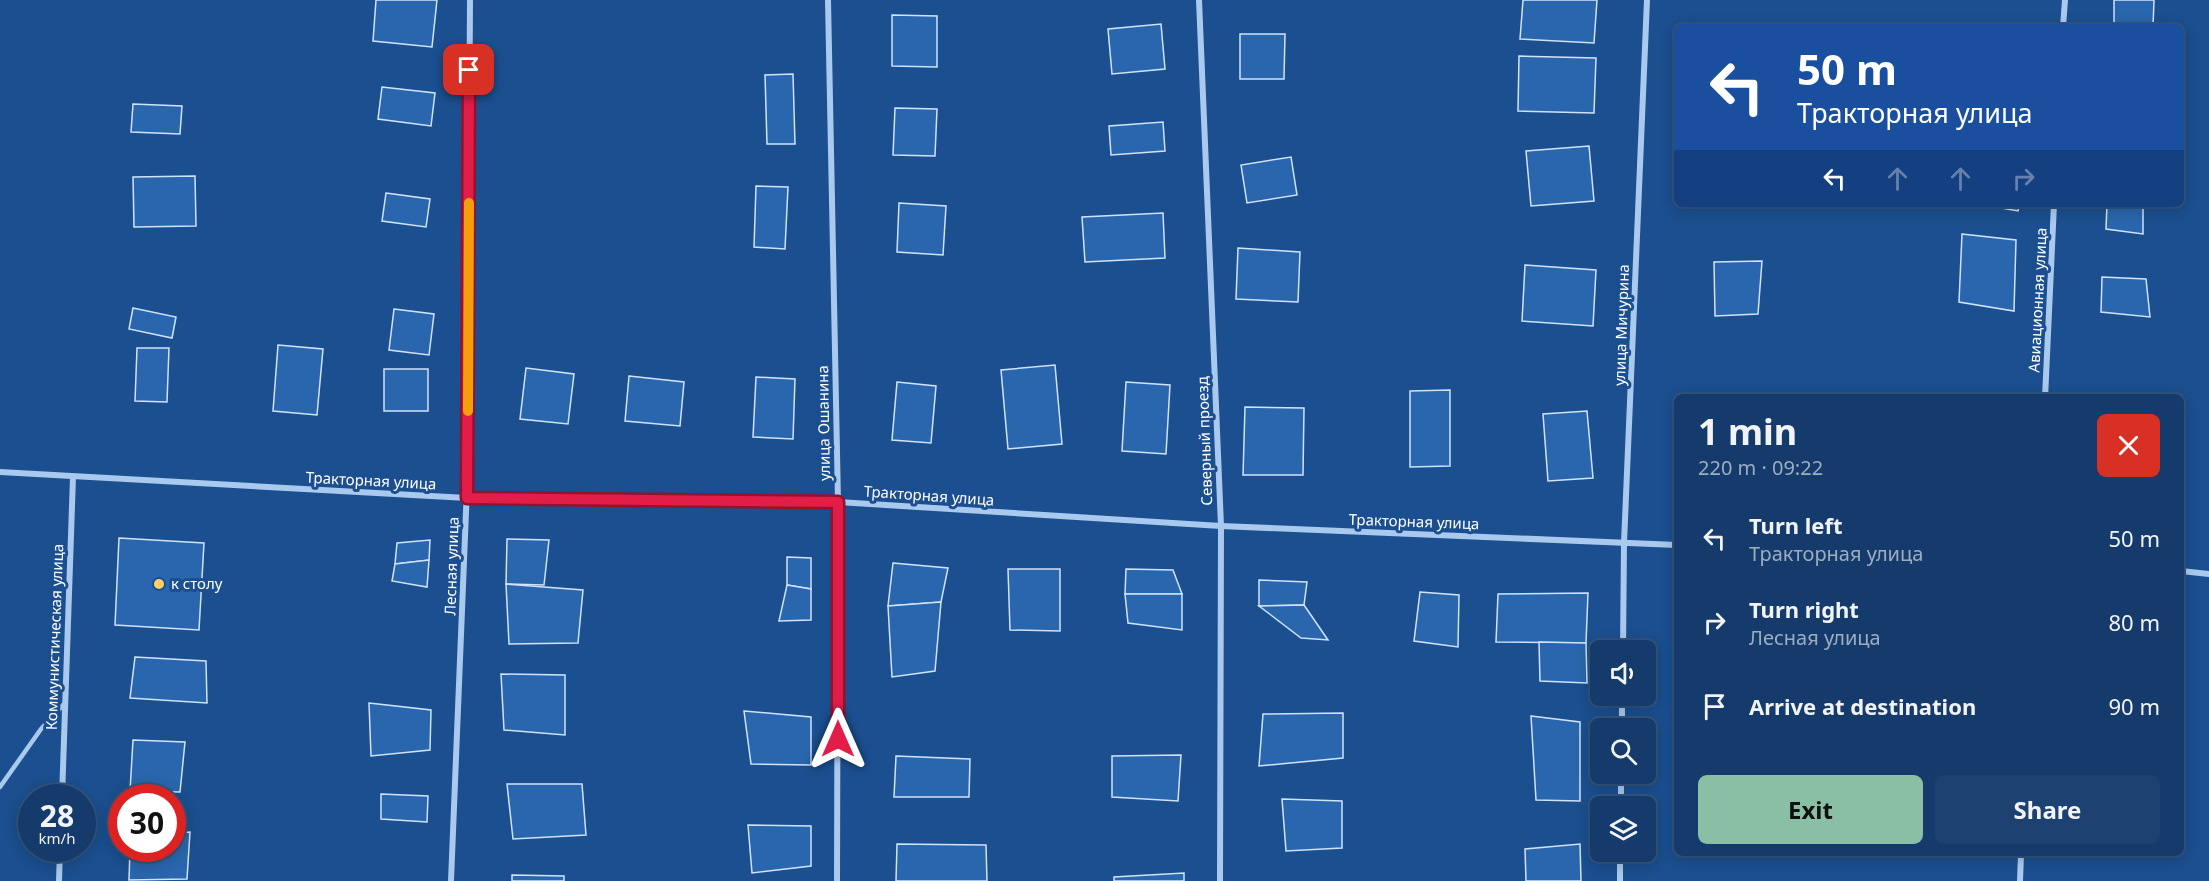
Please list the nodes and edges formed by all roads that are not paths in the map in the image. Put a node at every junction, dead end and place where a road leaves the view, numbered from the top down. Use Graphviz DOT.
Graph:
graph roads {
  1 [pos="470,0"];
  2 [pos="828,0"];
  3 [pos="1199,0"];
  4 [pos="1647,0"];
  5 [pos="2065,0"];
  6 [pos="2063,24"];
  7 [pos="2054,207"];
  8 [pos="2045,394"];
  9 [pos="0,472"];
  10 [pos="73,477"];
  11 [pos="467,498"];
  12 [pos="838,502"];
  13 [pos="1221,526"];
  14 [pos="1624,543"];
  15 [pos="1674,545"];
  16 [pos="2184,571"];
  17 [pos="2209,574"];
  18 [pos="1623,640"];
  19 [pos="65,703"];
  20 [pos="62,784"];
  21 [pos="0,787"];
  22 [pos="2021,856"];
  23 [pos="60,862"];
  24 [pos="1620,862"];
  25 [pos="59,881"];
  26 [pos="451,881"];
  27 [pos="837,881"];
  28 [pos="1220,881"];
  29 [pos="1620,881"];
  30 [pos="2020,881"];
  1 -- 11 [label="street, Лесная улица"];
  2 -- 12 [label="street, улица Ошанина"];
  3 -- 13 [label="street, Северный проезд"];
  4 -- 14 [label="street, улица Мичурина"];
  5 -- 6 [label="street"];
  7 -- 8 [label="street, Авиационная улица"];
  9 -- 10 [label="street, Тракторная улица"];
  10 -- 11 [label="street, Тракторная улица"];
  10 -- 19 [label="street, Коммунистическая улица"];
  11 -- 12 [label="street, Тракторная улица"];
  11 -- 26 [label="street, Лесная улица"];
  12 -- 13 [label="street, Тракторная улица"];
  12 -- 27 [label="street, улица Ошанина"];
  13 -- 14 [label="street, Тракторная улица"];
  13 -- 28 [label="street, Северный проезд"];
  14 -- 15 [label="street, Тракторная улица"];
  14 -- 18 [label="street, улица Мичурина"];
  16 -- 17 [label="street"];
  19 -- 20 [label="street, Коммунистическая улица"];
  19 -- 21 [label="lane"];
  22 -- 30 [label="street"];
  23 -- 25 [label="street"];
  24 -- 29 [label="street"];
}
